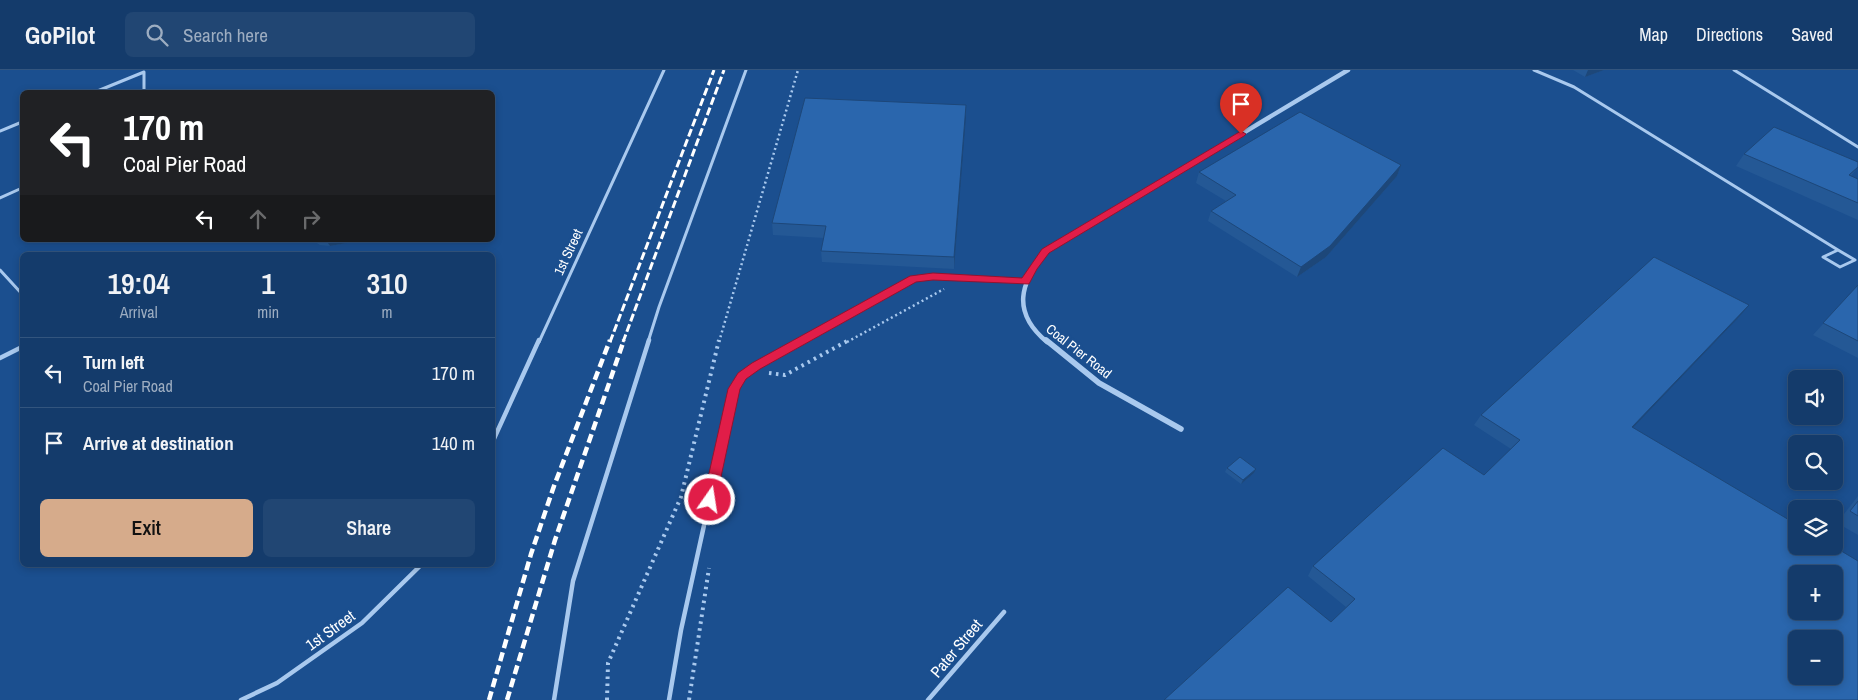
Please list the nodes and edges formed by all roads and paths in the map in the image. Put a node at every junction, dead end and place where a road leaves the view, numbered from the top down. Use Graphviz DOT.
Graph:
graph roads {
  1 [pos="664,70"];
  2 [pos="746,70"];
  3 [pos="798,70"];
  4 [pos="1348,70"];
  5 [pos="1534,70"];
  6 [pos="1734,70"];
  7 [pos="100,90"];
  8 [pos="144,90"];
  9 [pos="20,123"];
  10 [pos="0,131"];
  11 [pos="1858,147"];
  12 [pos="20,189"];
  13 [pos="0,198"];
  14 [pos="1838,250"];
  15 [pos="0,270"];
  16 [pos="1025,282"];
  17 [pos="946,287"];
  18 [pos="20,292"];
  19 [pos="20,348"];
  20 [pos="0,358"];
  21 [pos="765,374"];
  22 [pos="1181,428"];
  23 [pos="495,436"];
  24 [pos="709,566"];
  25 [pos="419,567"];
  26 [pos="1004,612"];
  27 [pos="241,700"];
  28 [pos="554,700"];
  29 [pos="607,700"];
  30 [pos="669,700"];
  31 [pos="689,700"];
  32 [pos="928,700"];
  1 -- 23 [label="lane, 1st Street"];
  2 -- 28 [label="lane"];
  3 -- 29 [label="path"];
  4 -- 16 [label="street, Coal Pier Road"];
  5 -- 14 [label="lane"];
  6 -- 11 [label="lane"];
  7 -- 8 [label="lane"];
  9 -- 10 [label="lane"];
  12 -- 13 [label="lane"];
  14 -- 14 [label="lane"];
  15 -- 18 [label="lane"];
  16 -- 22 [label="street, Coal Pier Road"];
  16 -- 30 [label="lane"];
  17 -- 21 [label="path"];
  19 -- 20 [label="lane"];
  24 -- 31 [label="path"];
  25 -- 27 [label="lane, 1st Street"];
  26 -- 32 [label="lane, Pater Street"];
}
